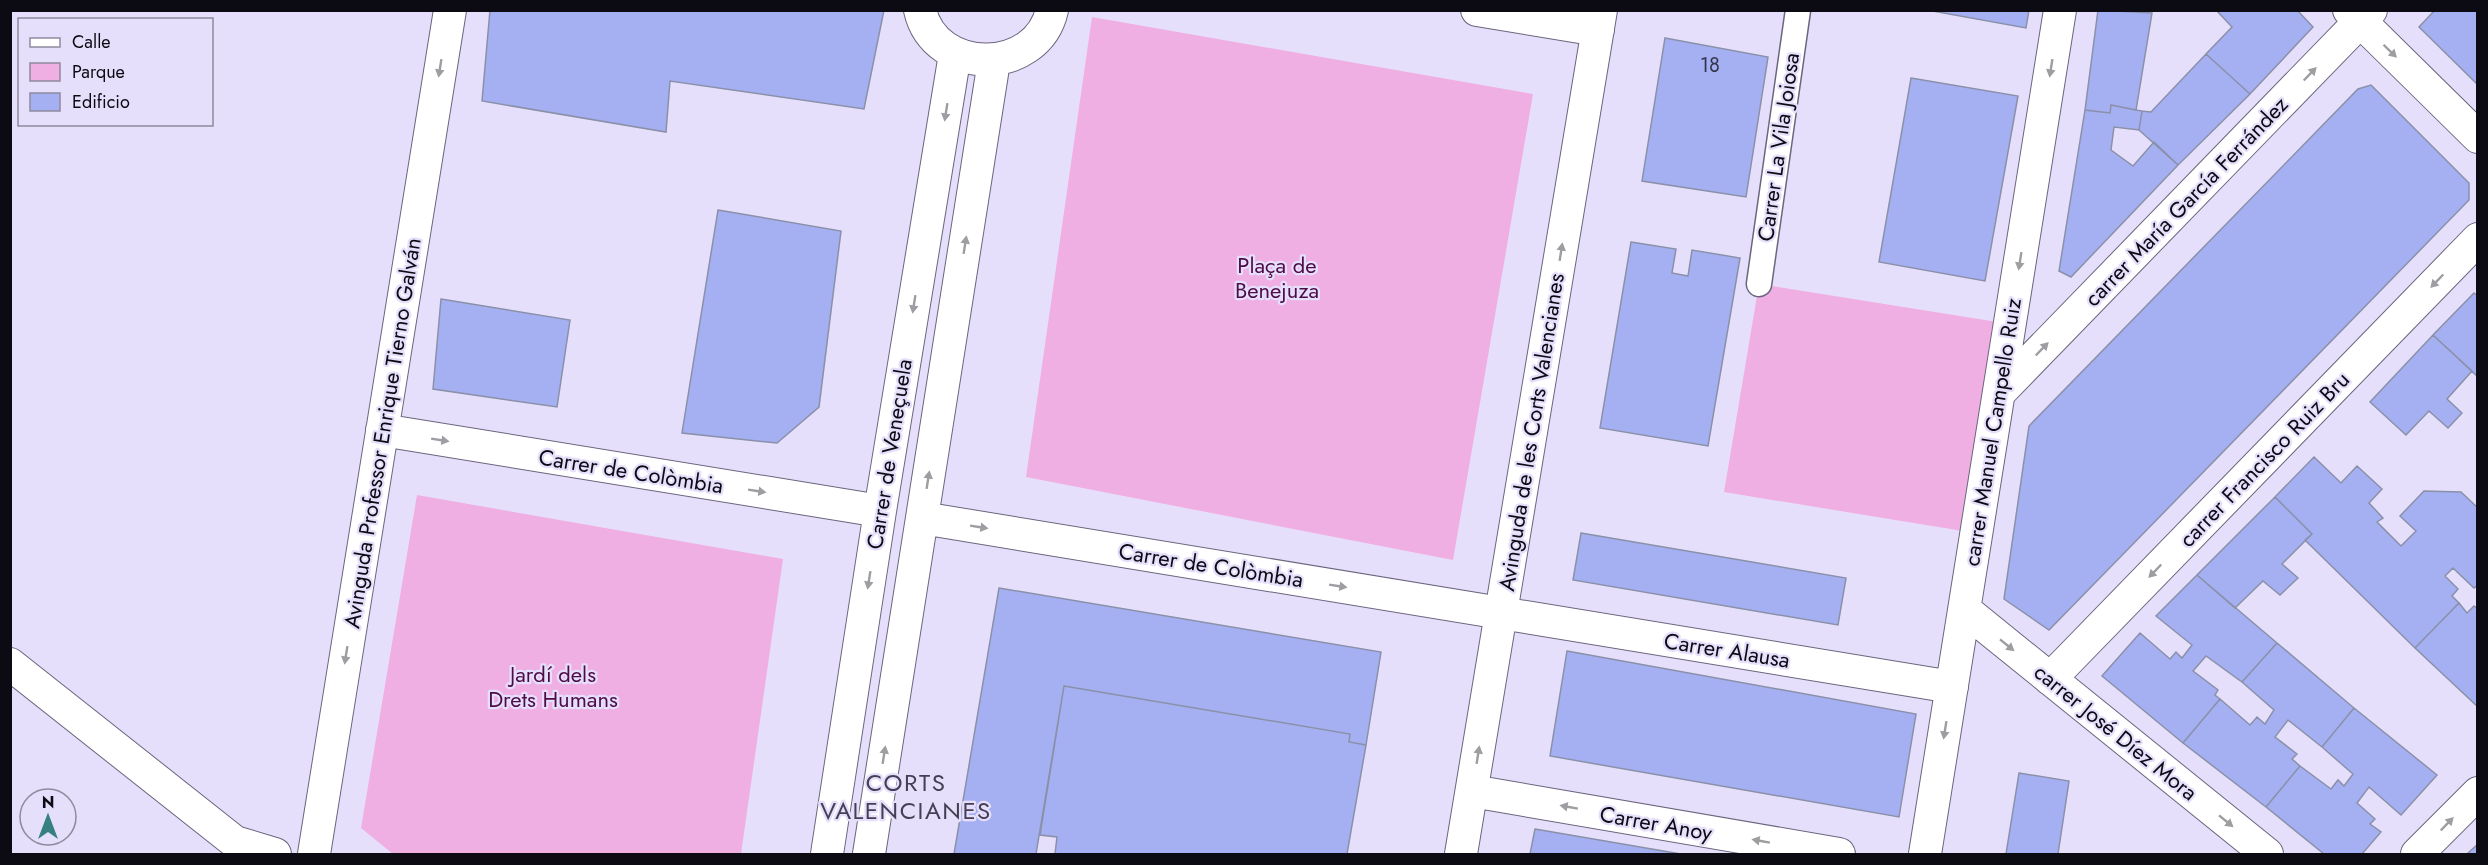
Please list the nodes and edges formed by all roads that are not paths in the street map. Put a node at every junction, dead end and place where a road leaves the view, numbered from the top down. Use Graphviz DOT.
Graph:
graph roads {
  1 [pos="450,10"];
  2 [pos="920,10"];
  3 [pos="1053,10"];
  4 [pos="1477,10"];
  5 [pos="1798,10"];
  6 [pos="2060,10"];
  7 [pos="2360,14"];
  8 [pos="1599,20"];
  9 [pos="955,54"];
  10 [pos="994,61"];
  11 [pos="2478,137"];
  12 [pos="2478,239"];
  13 [pos="1759,284"];
  14 [pos="2001,391"];
  15 [pos="382,430"];
  16 [pos="880,511"];
  17 [pos="922,518"];
  18 [pos="1965,610"];
  19 [pos="1501,613"];
  20 [pos="10,664"];
  21 [pos="2050,679"];
  22 [pos="1952,687"];
  23 [pos="1472,790"];
  24 [pos="2478,793"];
  25 [pos="275,855"];
  26 [pos="314,855"];
  27 [pos="827,855"];
  28 [pos="869,855"];
  29 [pos="1461,855"];
  30 [pos="1839,855"];
  31 [pos="1925,855"];
  32 [pos="2267,855"];
  33 [pos="2417,855"];
  1 -- 15 [label="street, Avinguda Professor Enrique Tierno Galván, one-way"];
  2 -- 9 [label="street"];
  3 -- 10 [label="street"];
  4 -- 8 [label="street"];
  5 -- 13 [label="street, Carrer La Vila Joiosa"];
  6 -- 14 [label="street, carrer Manuel Campello Ruiz, one-way"];
  7 -- 11 [label="street, one-way"];
  14 -- 7 [label="street, carrer María García Ferrández, one-way"];
  19 -- 8 [label="street, Avinguda de les Corts Valencianes, one-way"];
  9 -- 10 [label="street"];
  9 -- 16 [label="street, Carrer de Veneçuela, one-way"];
  17 -- 10 [label="street, Carrer de Veneçuela, one-way"];
  12 -- 21 [label="street, carrer Francisco Ruiz Bru, one-way"];
  14 -- 18 [label="street, carrer Manuel Campello Ruiz"];
  15 -- 16 [label="street, Carrer de Colòmbia, one-way"];
  15 -- 26 [label="street, Avinguda Professor Enrique Tierno Galván, one-way"];
  16 -- 27 [label="street, Carrer de Veneçuela, one-way"];
  17 -- 19 [label="street, Carrer de Colòmbia, one-way"];
  28 -- 17 [label="street, Carrer de Veneçuela, one-way"];
  18 -- 21 [label="street, carrer José Díez Mora, one-way"];
  18 -- 22 [label="street, carrer Manuel Campello Ruiz"];
  19 -- 22 [label="street, Carrer Alausa"];
  23 -- 19 [label="street, Avinguda de les Corts Valencianes, one-way"];
  20 -- 25 [label="street"];
  21 -- 32 [label="street, carrer José Díez Mora, one-way"];
  22 -- 31 [label="street, carrer Manuel Campello Ruiz, one-way"];
  23 -- 29 [label="street, Avinguda de les Corts Valencianes"];
  30 -- 23 [label="street, Carrer Anoy, one-way"];
  33 -- 24 [label="street, one-way"];
}
